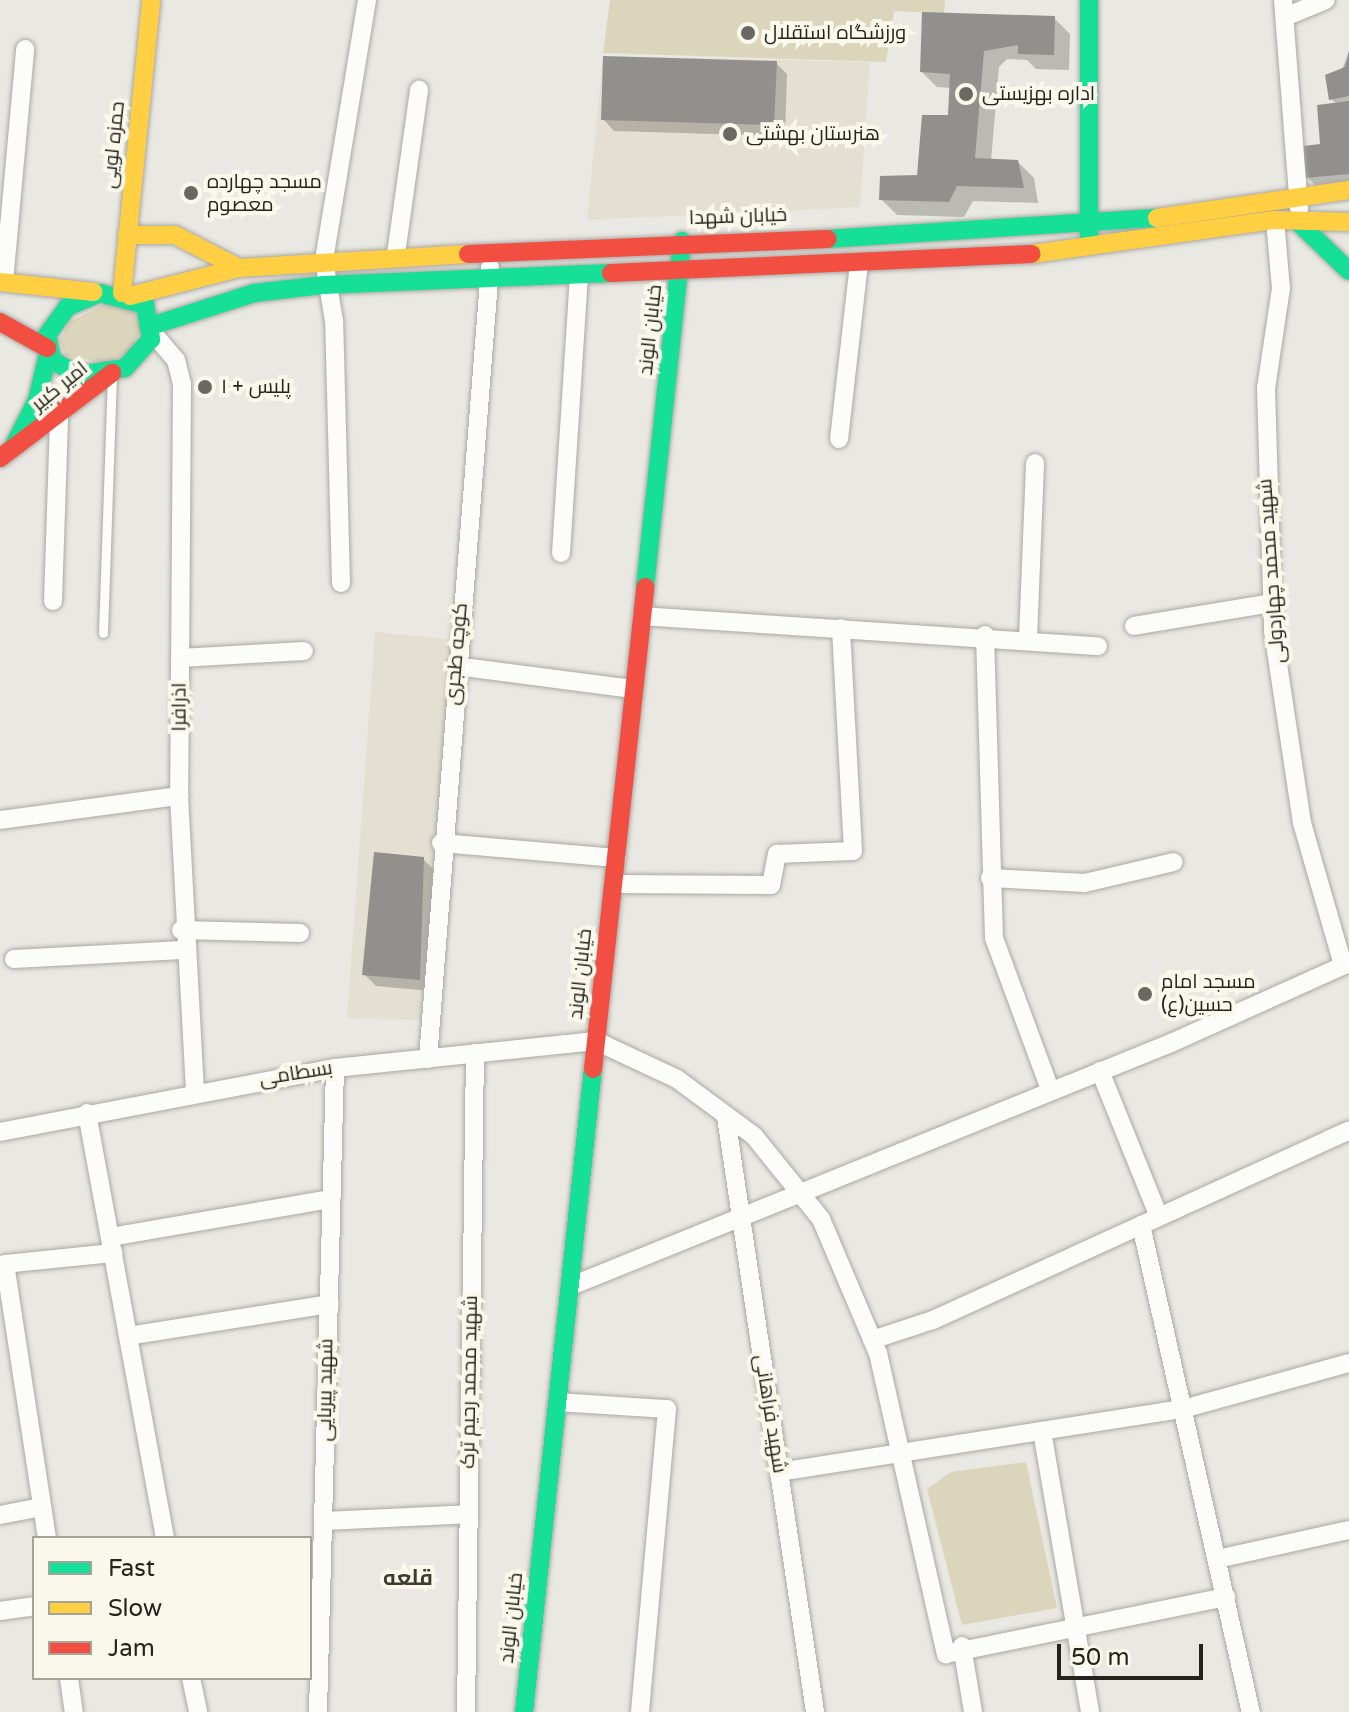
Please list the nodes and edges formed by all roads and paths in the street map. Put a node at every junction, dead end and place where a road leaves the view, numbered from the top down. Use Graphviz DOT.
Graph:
graph roads {
  1 [pos="151,0"];
  2 [pos="367,0"];
  3 [pos="1089,0"];
  4 [pos="1326,0"];
  5 [pos="1284,9"];
  6 [pos="25,49"];
  7 [pos="419,90"];
  8 [pos="1349,190"];
  9 [pos="1299,193"];
  10 [pos="1275,220"];
  11 [pos="1349,222"];
  12 [pos="1299,223"];
  13 [pos="1089,228"];
  14 [pos="127,235"];
  15 [pos="682,241"];
  16 [pos="491,249"];
  17 [pos="1089,252"];
  18 [pos="396,254"];
  19 [pos="324,260"];
  20 [pos="859,263"];
  21 [pos="239,268"];
  22 [pos="1349,271"];
  23 [pos="679,272"];
  24 [pos="579,277"];
  25 [pos="2,282"];
  26 [pos="490,282"];
  27 [pos="323,285"];
  28 [pos="100,293"];
  29 [pos="126,294"];
  30 [pos="0,322"];
  31 [pos="153,329"];
  32 [pos="47,351"];
  33 [pos="112,373"];
  34 [pos="59,418"];
  35 [pos="839,439"];
  36 [pos="4,456"];
  37 [pos="1035,463"];
  38 [pos="561,553"];
  39 [pos="341,583"];
  40 [pos="53,601"];
  41 [pos="1271,603"];
  42 [pos="642,616"];
  43 [pos="1134,626"];
  44 [pos="841,628"];
  45 [pos="103,633"];
  46 [pos="985,635"];
  47 [pos="1028,639"];
  48 [pos="1098,646"];
  49 [pos="304,651"];
  50 [pos="180,658"];
  51 [pos="456,666"];
  52 [pos="634,689"];
  53 [pos="179,796"];
  54 [pos="1,820"];
  55 [pos="441,843"];
  56 [pos="616,858"];
  57 [pos="1174,862"];
  58 [pos="990,878"];
  59 [pos="613,884"];
  60 [pos="181,930"];
  61 [pos="300,933"];
  62 [pos="182,950"];
  63 [pos="14,959"];
  64 [pos="1346,964"];
  65 [pos="596,1041"];
  66 [pos="475,1053"];
  67 [pos="428,1059"];
  68 [pos="335,1068"];
  69 [pos="1100,1071"];
  70 [pos="1050,1089"];
  71 [pos="195,1090"];
  72 [pos="87,1113"];
  73 [pos="726,1117"];
  74 [pos="1349,1130"];
  75 [pos="0,1132"];
  76 [pos="797,1189"];
  77 [pos="331,1199"];
  78 [pos="740,1215"];
  79 [pos="1159,1217"];
  80 [pos="1141,1225"];
  81 [pos="111,1245"];
  82 [pos="571,1286"];
  83 [pos="329,1304"];
  84 [pos="128,1336"];
  85 [pos="872,1340"];
  86 [pos="1349,1363"];
  87 [pos="558,1402"];
  88 [pos="1183,1409"];
  89 [pos="1042,1431"];
  90 [pos="901,1453"];
  91 [pos="779,1472"];
  92 [pos="42,1507"];
  93 [pos="469,1514"];
  94 [pos="0,1515"];
  95 [pos="323,1521"];
  96 [pos="1349,1530"];
  97 [pos="47,1536"];
  98 [pos="165,1536"];
  99 [pos="1217,1559"];
  100 [pos="1226,1597"];
  101 [pos="32,1606"];
  102 [pos="0,1611"];
  103 [pos="1076,1623"];
  104 [pos="954,1650"];
  105 [pos="69,1680"];
  106 [pos="191,1680"];
  107 [pos="74,1712"];
  108 [pos="198,1712"];
  109 [pos="318,1712"];
  110 [pos="466,1712"];
  111 [pos="524,1712"];
  112 [pos="640,1712"];
  113 [pos="815,1712"];
  114 [pos="973,1712"];
  115 [pos="1090,1712"];
  116 [pos="1251,1712"];
  1 -- 14 [label="main road, حمزه لویی"];
  2 -- 19 [label="street"];
  3 -- 13 [label="main road"];
  4 -- 5 [label="street"];
  5 -- 9 [label="street"];
  6 -- 25 [label="street"];
  7 -- 18 [label="street"];
  8 -- 9 [label="main road, خیابان شهدا"];
  9 -- 12 [label="street"];
  9 -- 13 [label="main road, خیابان شهدا"];
  10 -- 12 [label="main road"];
  10 -- 17 [label="main road"];
  10 -- 41 [label="street, شهید محمد چهاردولی"];
  11 -- 12 [label="main road"];
  12 -- 22 [label="main road"];
  13 -- 15 [label="main road, خیابان شهدا"];
  13 -- 17 [label="main road"];
  14 -- 21 [label="main road"];
  14 -- 29 [label="main road, حمزه لویی"];
  15 -- 16 [label="main road, خیابان شهدا"];
  15 -- 23 [label="main road, خیابان الوند"];
  16 -- 18 [label="main road, خیابان شهدا"];
  16 -- 26 [label="street, کوچه طجری"];
  17 -- 20 [label="main road"];
  18 -- 19 [label="main road, خیابان شهدا"];
  19 -- 21 [label="main road, خیابان شهدا"];
  19 -- 27 [label="street"];
  20 -- 23 [label="main road"];
  20 -- 35 [label="street"];
  21 -- 29 [label="main road, خیابان شهدا"];
  23 -- 24 [label="main road"];
  23 -- 42 [label="main road, خیابان الوند"];
  24 -- 26 [label="main road"];
  24 -- 38 [label="street"];
  25 -- 28 [label="main road"];
  26 -- 27 [label="main road"];
  26 -- 51 [label="street, کوچه طجری"];
  27 -- 31 [label="main road"];
  27 -- 39 [label="street"];
  28 -- 29 [label="main road"];
  28 -- 32 [label="main road"];
  29 -- 31 [label="main road"];
  30 -- 32 [label="main road"];
  31 -- 33 [label="main road"];
  31 -- 50 [label="street, اذرافرا"];
  32 -- 33 [label="main road"];
  32 -- 36 [label="main road, امیر کبیر"];
  33 -- 34 [label="main road, امیر کبیر"];
  33 -- 45 [label="lane"];
  34 -- 36 [label="main road, امیر کبیر"];
  34 -- 40 [label="street"];
  37 -- 47 [label="street"];
  41 -- 43 [label="street"];
  41 -- 64 [label="street, شهید محمد چهاردولی"];
  42 -- 44 [label="street"];
  42 -- 52 [label="main road, خیابان الوند"];
  44 -- 46 [label="street"];
  44 -- 59 [label="street"];
  46 -- 47 [label="street"];
  46 -- 58 [label="street"];
  47 -- 48 [label="street"];
  49 -- 50 [label="street"];
  50 -- 53 [label="street, اذرافرا"];
  51 -- 52 [label="street"];
  51 -- 55 [label="street, کوچه طجری"];
  52 -- 56 [label="main road, خیابان الوند"];
  53 -- 54 [label="street"];
  53 -- 60 [label="street, اذرافرا"];
  55 -- 56 [label="street"];
  55 -- 67 [label="street, کوچه طجری"];
  56 -- 59 [label="main road, خیابان الوند"];
  57 -- 58 [label="street"];
  58 -- 70 [label="street"];
  59 -- 65 [label="main road, خیابان الوند"];
  60 -- 61 [label="street"];
  60 -- 62 [label="street, اذرافرا"];
  62 -- 63 [label="street"];
  62 -- 71 [label="street, اذرافرا"];
  64 -- 69 [label="street"];
  65 -- 66 [label="street, بسطامی"];
  65 -- 73 [label="street"];
  65 -- 82 [label="main road, خیابان الوند"];
  66 -- 67 [label="street, بسطامی"];
  66 -- 93 [label="street, شهید محمد رحیم ترک"];
  67 -- 68 [label="street, بسطامی"];
  68 -- 71 [label="street, بسطامی"];
  68 -- 77 [label="street, شهید پیریایی"];
  69 -- 70 [label="street"];
  69 -- 79 [label="street"];
  70 -- 76 [label="street"];
  71 -- 72 [label="street, بسطامی"];
  72 -- 75 [label="street, بسطامی"];
  72 -- 81 [label="street"];
  73 -- 76 [label="street"];
  73 -- 78 [label="street, شهید فراهانی"];
  74 -- 79 [label="street"];
  76 -- 78 [label="street"];
  76 -- 85 [label="street"];
  77 -- 81 [label="street"];
  77 -- 83 [label="street, شهید پیریایی"];
  78 -- 82 [label="street"];
  78 -- 91 [label="street, شهید فراهانی"];
  79 -- 80 [label="street"];
  80 -- 85 [label="street"];
  80 -- 88 [label="street"];
  81 -- 84 [label="street"];
  81 -- 92 [label="street"];
  82 -- 87 [label="main road, خیابان الوند"];
  83 -- 84 [label="street"];
  83 -- 95 [label="street, شهید پیریایی"];
  84 -- 98 [label="street"];
  85 -- 90 [label="street"];
  86 -- 88 [label="street"];
  87 -- 111 [label="main road, خیابان الوند"];
  87 -- 112 [label="street"];
  88 -- 89 [label="street"];
  88 -- 99 [label="street"];
  89 -- 90 [label="street"];
  89 -- 103 [label="street"];
  90 -- 91 [label="street"];
  90 -- 104 [label="street"];
  91 -- 113 [label="street, شهید فراهانی"];
  92 -- 94 [label="street"];
  92 -- 97 [label="street"];
  93 -- 95 [label="street"];
  93 -- 110 [label="street, شهید محمد رحیم ترک"];
  95 -- 109 [label="street, شهید پیریایی"];
  96 -- 99 [label="street"];
  99 -- 100 [label="street"];
  100 -- 103 [label="street"];
  100 -- 116 [label="street"];
  101 -- 102 [label="street"];
  103 -- 104 [label="street"];
  103 -- 115 [label="street"];
  104 -- 114 [label="street"];
  105 -- 107 [label="street"];
  106 -- 108 [label="street"];
}
